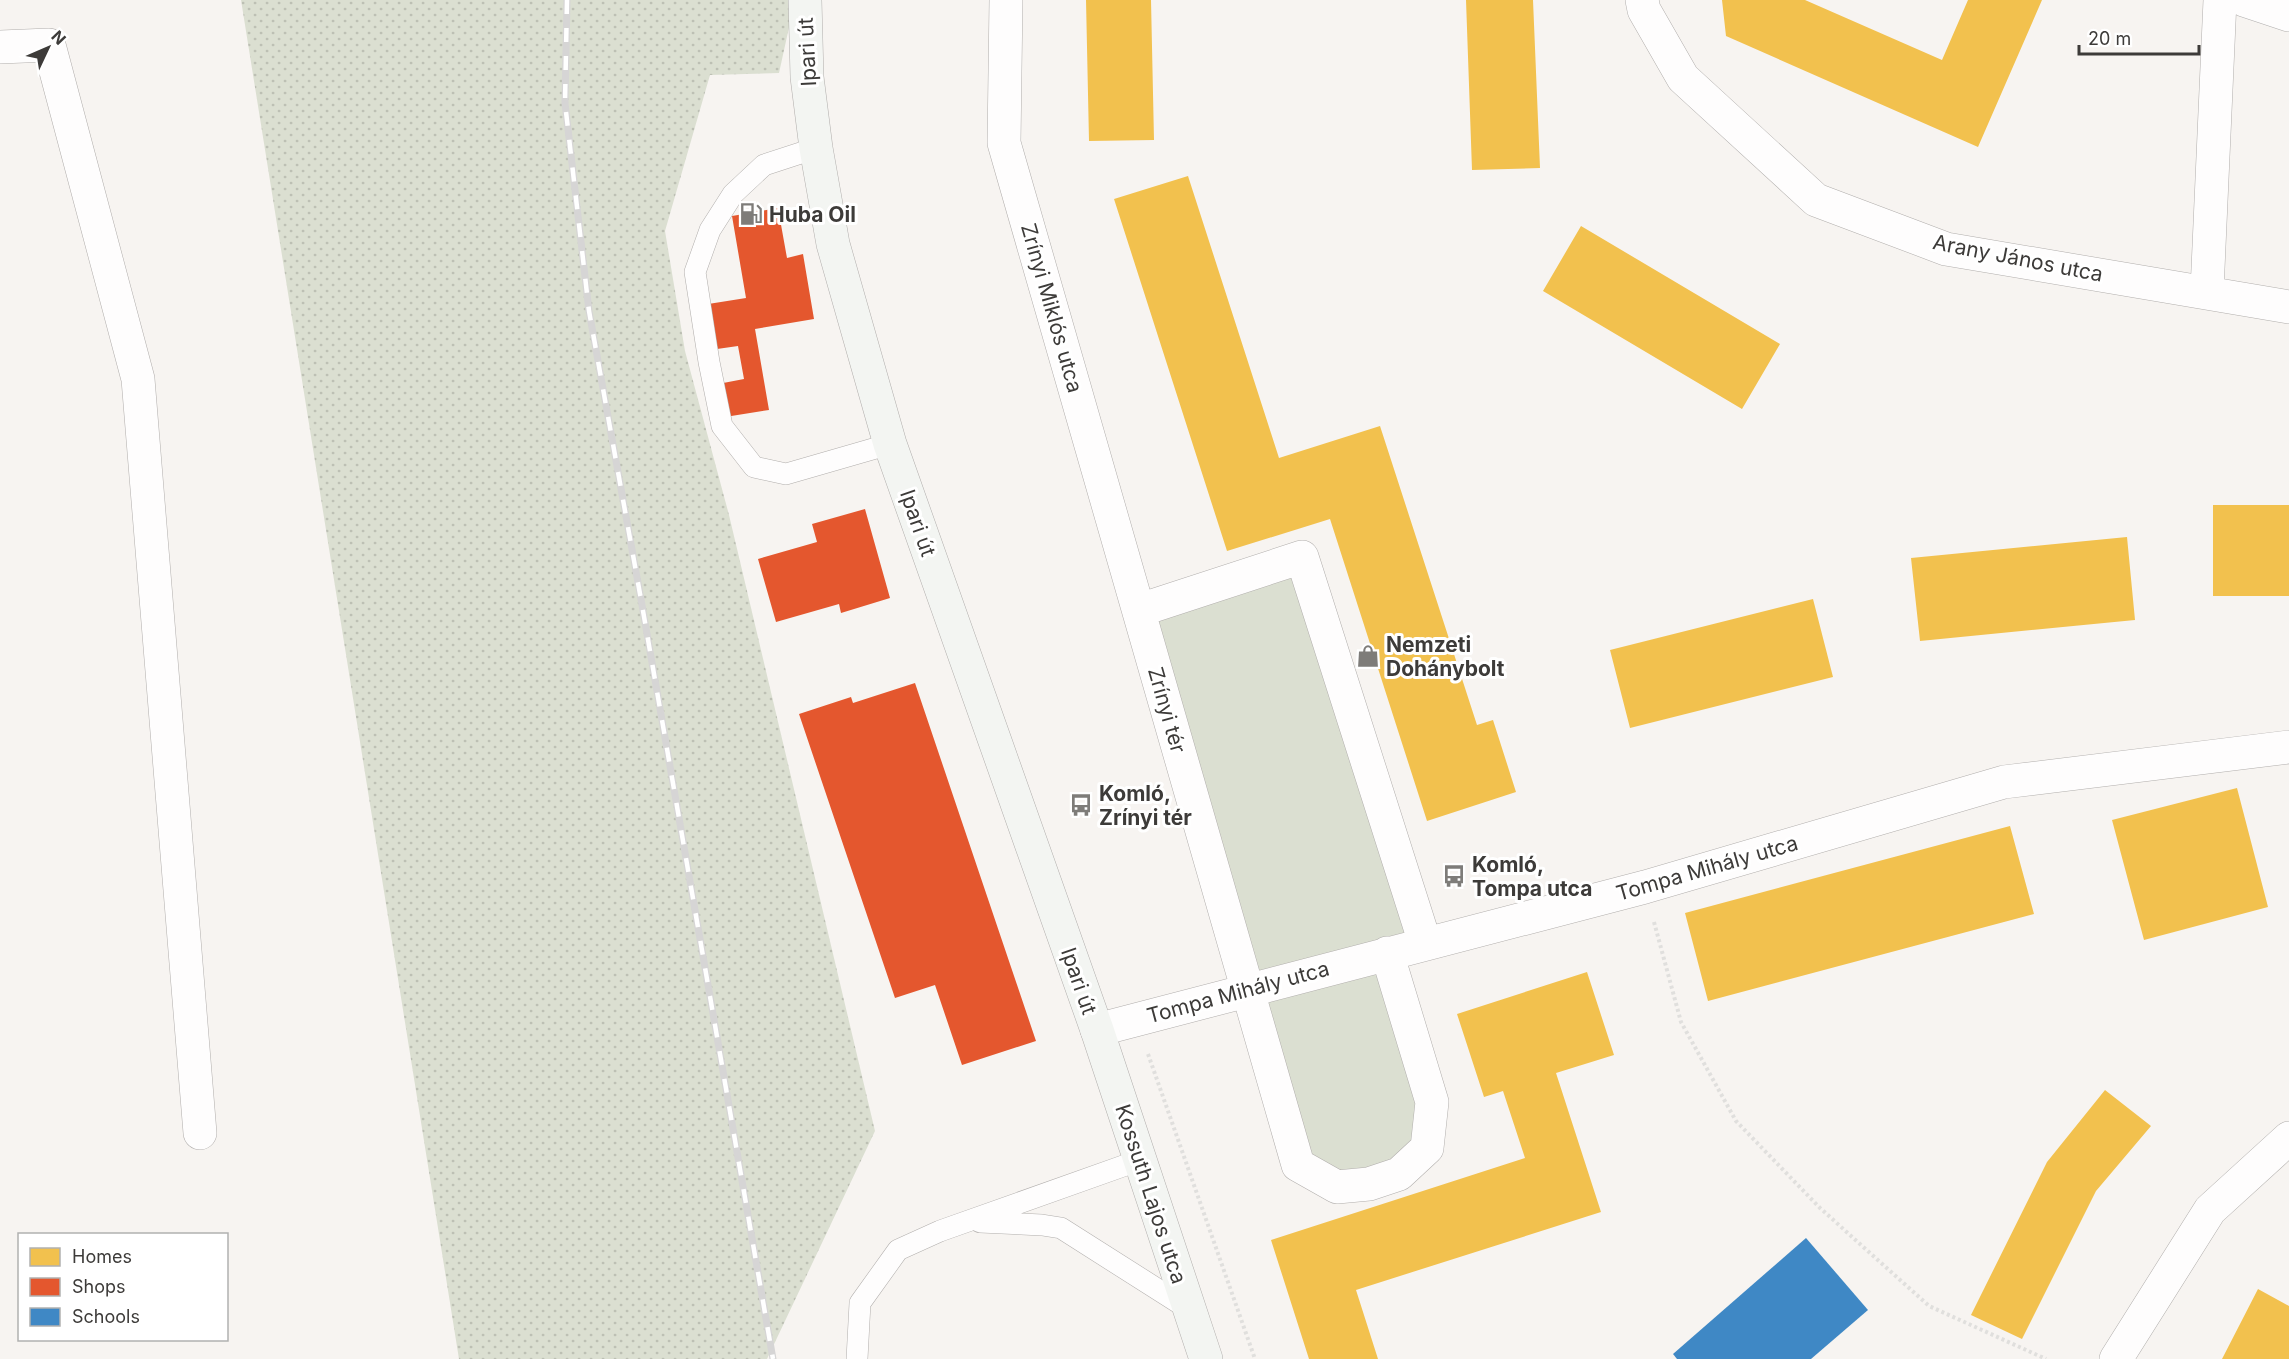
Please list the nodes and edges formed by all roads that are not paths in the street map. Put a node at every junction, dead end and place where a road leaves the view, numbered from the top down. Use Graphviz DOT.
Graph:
graph roads {
  1 [pos="805,0"];
  2 [pos="1006,0"];
  3 [pos="1642,0"];
  4 [pos="2220,0"];
  5 [pos="2244,0"];
  6 [pos="2289,15"];
  7 [pos="0,47"];
  8 [pos="816,147"];
  9 [pos="2207,291"];
  10 [pos="2289,307"];
  11 [pos="890,444"];
  12 [pos="1140,610"];
  13 [pos="2289,747"];
  14 [pos="1425,943"];
  15 [pos="1387,953"];
  16 [pos="1249,990"];
  17 [pos="1096,1030"];
  18 [pos="200,1133"];
  19 [pos="2289,1138"];
  20 [pos="1140,1160"];
  21 [pos="967,1221"];
  22 [pos="1190,1310"];
  23 [pos="857,1359"];
  24 [pos="1206,1359"];
  25 [pos="2116,1359"];
  1 -- 8 [label="main road, Ipari út"];
  2 -- 12 [label="street, Zrínyi Miklós utca"];
  3 -- 9 [label="street, Arany János utca"];
  4 -- 9 [label="street"];
  5 -- 6 [label="street"];
  7 -- 18 [label="street"];
  8 -- 11 [label="main road, Ipari út"];
  8 -- 11 [label="lane"];
  9 -- 10 [label="street"];
  11 -- 17 [label="main road, Ipari út"];
  12 -- 14 [label="street"];
  12 -- 16 [label="street, Zrínyi tér"];
  13 -- 14 [label="street, Tompa Mihály utca"];
  14 -- 15 [label="street, Tompa Mihály utca"];
  15 -- 16 [label="street, Tompa Mihály utca"];
  15 -- 16 [label="street, Zrínyi tér"];
  16 -- 17 [label="street, Tompa Mihály utca"];
  17 -- 20 [label="main road, Kossuth Lajos utca"];
  19 -- 25 [label="street"];
  20 -- 21 [label="lane"];
  20 -- 22 [label="main road, Kossuth Lajos utca"];
  21 -- 22 [label="lane"];
  21 -- 23 [label="lane"];
  22 -- 24 [label="main road, Kossuth Lajos utca"];
}
